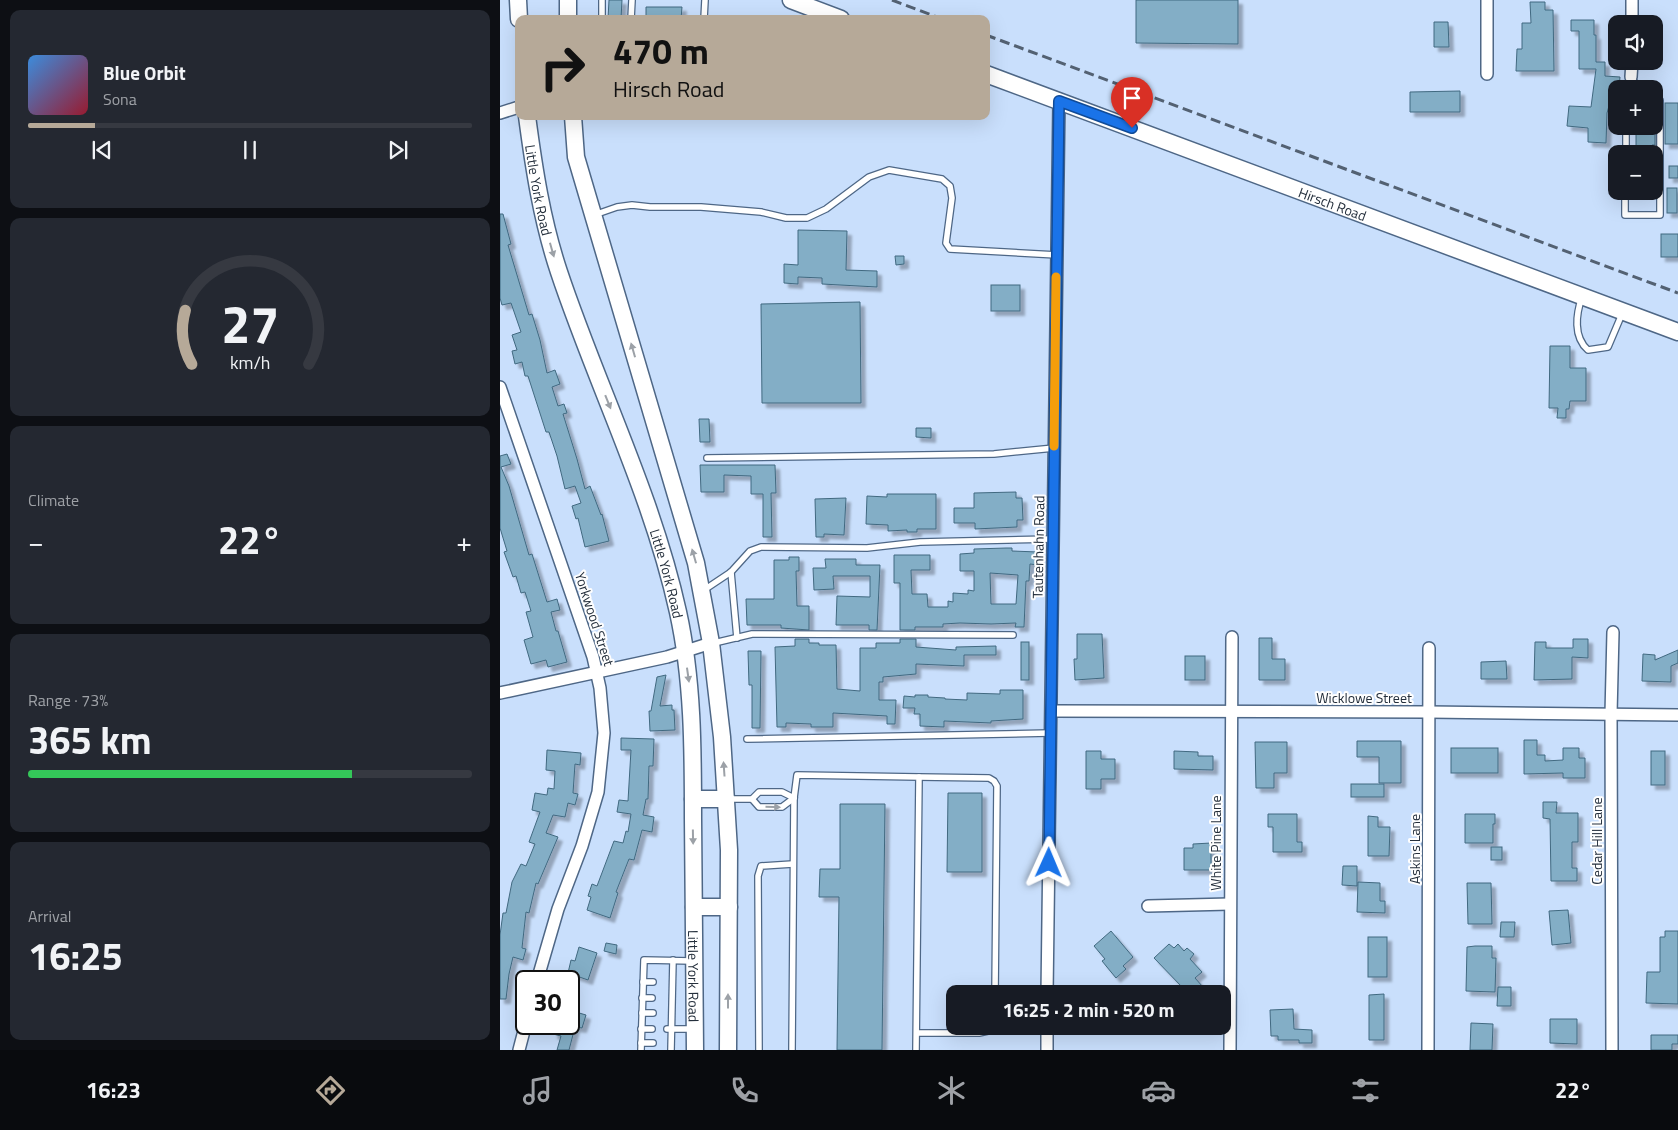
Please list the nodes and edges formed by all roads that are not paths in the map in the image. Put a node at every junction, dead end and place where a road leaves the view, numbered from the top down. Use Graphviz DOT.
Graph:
graph roads {
  1 [pos="518,0"];
  2 [pos="568,0"];
  3 [pos="602,0"];
  4 [pos="632,0"];
  5 [pos="705,0"];
  6 [pos="791,0"];
  7 [pos="1487,0"];
  8 [pos="1632,0"];
  9 [pos="519,15"];
  10 [pos="568,15"];
  11 [pos="602,15"];
  12 [pos="631,15"];
  13 [pos="704,15"];
  14 [pos="830,15"];
  15 [pos="1632,15"];
  16 [pos="1487,74"];
  17 [pos="990,75"];
  18 [pos="1059,101"];
  19 [pos="515,108"];
  20 [pos="500,113"];
  21 [pos="528,120"];
  22 [pos="573,120"];
  23 [pos="1625,200"];
  24 [pos="1660,200"];
  25 [pos="594,215"];
  26 [pos="1057,254"];
  27 [pos="1582,297"];
  28 [pos="1622,312"];
  29 [pos="1678,332"];
  30 [pos="500,387"];
  31 [pos="1054,448"];
  32 [pos="708,458"];
  33 [pos="1053,539"];
  34 [pos="731,572"];
  35 [pos="701,592"];
  36 [pos="1613,632"];
  37 [pos="1013,635"];
  38 [pos="1232,637"];
  39 [pos="737,638"];
  40 [pos="712,644"];
  41 [pos="1429,648"];
  42 [pos="685,653"];
  43 [pos="596,673"];
  44 [pos="500,693"];
  45 [pos="1051,711"];
  46 [pos="1231,712"];
  47 [pos="1429,712"];
  48 [pos="1611,714"];
  49 [pos="1678,715"];
  50 [pos="1050,732"];
  51 [pos="747,739"];
  52 [pos="919,777"];
  53 [pos="794,798"];
  54 [pos="693,799"];
  55 [pos="726,799"];
  56 [pos="752,799"];
  57 [pos="794,864"];
  58 [pos="1230,904"];
  59 [pos="1148,906"];
  60 [pos="694,907"];
  61 [pos="729,908"];
  62 [pos="673,960"];
  63 [pos="694,961"];
  64 [pos="540,970"];
  65 [pos="643,982"];
  66 [pos="653,982"];
  67 [pos="995,985"];
  68 [pos="1047,985"];
  69 [pos="642,998"];
  70 [pos="652,998"];
  71 [pos="642,1013"];
  72 [pos="653,1013"];
  73 [pos="641,1029"];
  74 [pos="652,1029"];
  75 [pos="669,1029"];
  76 [pos="695,1029"];
  77 [pos="916,1033"];
  78 [pos="946,1033"];
  79 [pos="523,1035"];
  80 [pos="1047,1035"];
  81 [pos="641,1043"];
  82 [pos="653,1043"];
  83 [pos="519,1050"];
  84 [pos="641,1050"];
  85 [pos="671,1050"];
  86 [pos="695,1050"];
  87 [pos="728,1050"];
  88 [pos="759,1050"];
  89 [pos="792,1050"];
  90 [pos="916,1050"];
  91 [pos="1047,1050"];
  92 [pos="1230,1050"];
  93 [pos="1428,1050"];
  94 [pos="1612,1050"];
  1 -- 9 [label="main road"];
  2 -- 10 [label="main road"];
  3 -- 11 [label="lane"];
  4 -- 12 [label="lane"];
  5 -- 13 [label="lane"];
  6 -- 14 [label="main road"];
  7 -- 16 [label="street"];
  8 -- 15 [label="street"];
  17 -- 18 [label="main road, Hirsch Road"];
  18 -- 26 [label="street, Tautenhahn Road"];
  18 -- 27 [label="main road, Hirsch Road"];
  19 -- 20 [label="street"];
  21 -- 42 [label="main road, Little York Road, one-way"];
  22 -- 25 [label="main road, Little York Road"];
  23 -- 24 [label="lane"];
  25 -- 26 [label="lane"];
  35 -- 25 [label="main road, Little York Road, one-way"];
  26 -- 31 [label="street, Tautenhahn Road"];
  27 -- 28 [label="main road, Hirsch Road"];
  27 -- 28 [label="lane"];
  28 -- 29 [label="main road, Hirsch Road"];
  30 -- 43 [label="street, Yorkwood Street"];
  31 -- 32 [label="lane"];
  31 -- 33 [label="street, Tautenhahn Road"];
  33 -- 34 [label="lane"];
  33 -- 45 [label="street, Tautenhahn Road"];
  34 -- 35 [label="lane"];
  34 -- 39 [label="lane"];
  35 -- 40 [label="main road, Little York Road"];
  36 -- 48 [label="street, Cedar Hill Lane"];
  37 -- 39 [label="lane"];
  38 -- 46 [label="street, White Pine Lane"];
  39 -- 40 [label="lane"];
  40 -- 42 [label="street"];
  55 -- 40 [label="main road, Little York Road, one-way"];
  41 -- 47 [label="street, Askins Lane"];
  42 -- 43 [label="street"];
  42 -- 54 [label="main road, Little York Road, one-way"];
  43 -- 44 [label="street"];
  43 -- 64 [label="street, Yorkwood Street"];
  45 -- 46 [label="street, Wicklowe Street"];
  45 -- 50 [label="street, Tautenhahn Road"];
  46 -- 47 [label="street, Wicklowe Street"];
  46 -- 58 [label="street, White Pine Lane"];
  47 -- 48 [label="street, Wicklowe Street"];
  47 -- 93 [label="street, Askins Lane"];
  48 -- 49 [label="street, Wicklowe Street"];
  48 -- 94 [label="street, Cedar Hill Lane"];
  50 -- 51 [label="lane"];
  50 -- 68 [label="street, Tautenhahn Road"];
  52 -- 53 [label="lane"];
  52 -- 67 [label="lane"];
  52 -- 77 [label="lane"];
  53 -- 56 [label="lane"];
  56 -- 53 [label="lane, one-way"];
  53 -- 57 [label="lane"];
  54 -- 55 [label="main road"];
  54 -- 60 [label="main road, Little York Road, one-way"];
  55 -- 56 [label="lane"];
  55 -- 61 [label="main road, Little York Road"];
  57 -- 88 [label="lane"];
  57 -- 89 [label="lane"];
  58 -- 59 [label="street"];
  58 -- 92 [label="street, White Pine Lane"];
  60 -- 61 [label="main road"];
  60 -- 63 [label="main road, Little York Road"];
  87 -- 61 [label="main road, Little York Road, one-way"];
  62 -- 63 [label="lane"];
  62 -- 65 [label="lane"];
  62 -- 75 [label="lane"];
  63 -- 76 [label="main road, Little York Road"];
  65 -- 66 [label="lane"];
  65 -- 69 [label="lane"];
  69 -- 70 [label="lane"];
  69 -- 71 [label="lane"];
  71 -- 72 [label="lane"];
  71 -- 73 [label="lane"];
  73 -- 74 [label="lane"];
  73 -- 81 [label="lane"];
  75 -- 76 [label="lane"];
  75 -- 85 [label="lane"];
  76 -- 86 [label="main road, Little York Road"];
  77 -- 78 [label="lane"];
  77 -- 90 [label="lane"];
  79 -- 83 [label="street"];
  80 -- 91 [label="street"];
  81 -- 82 [label="lane"];
  81 -- 84 [label="lane"];
}
